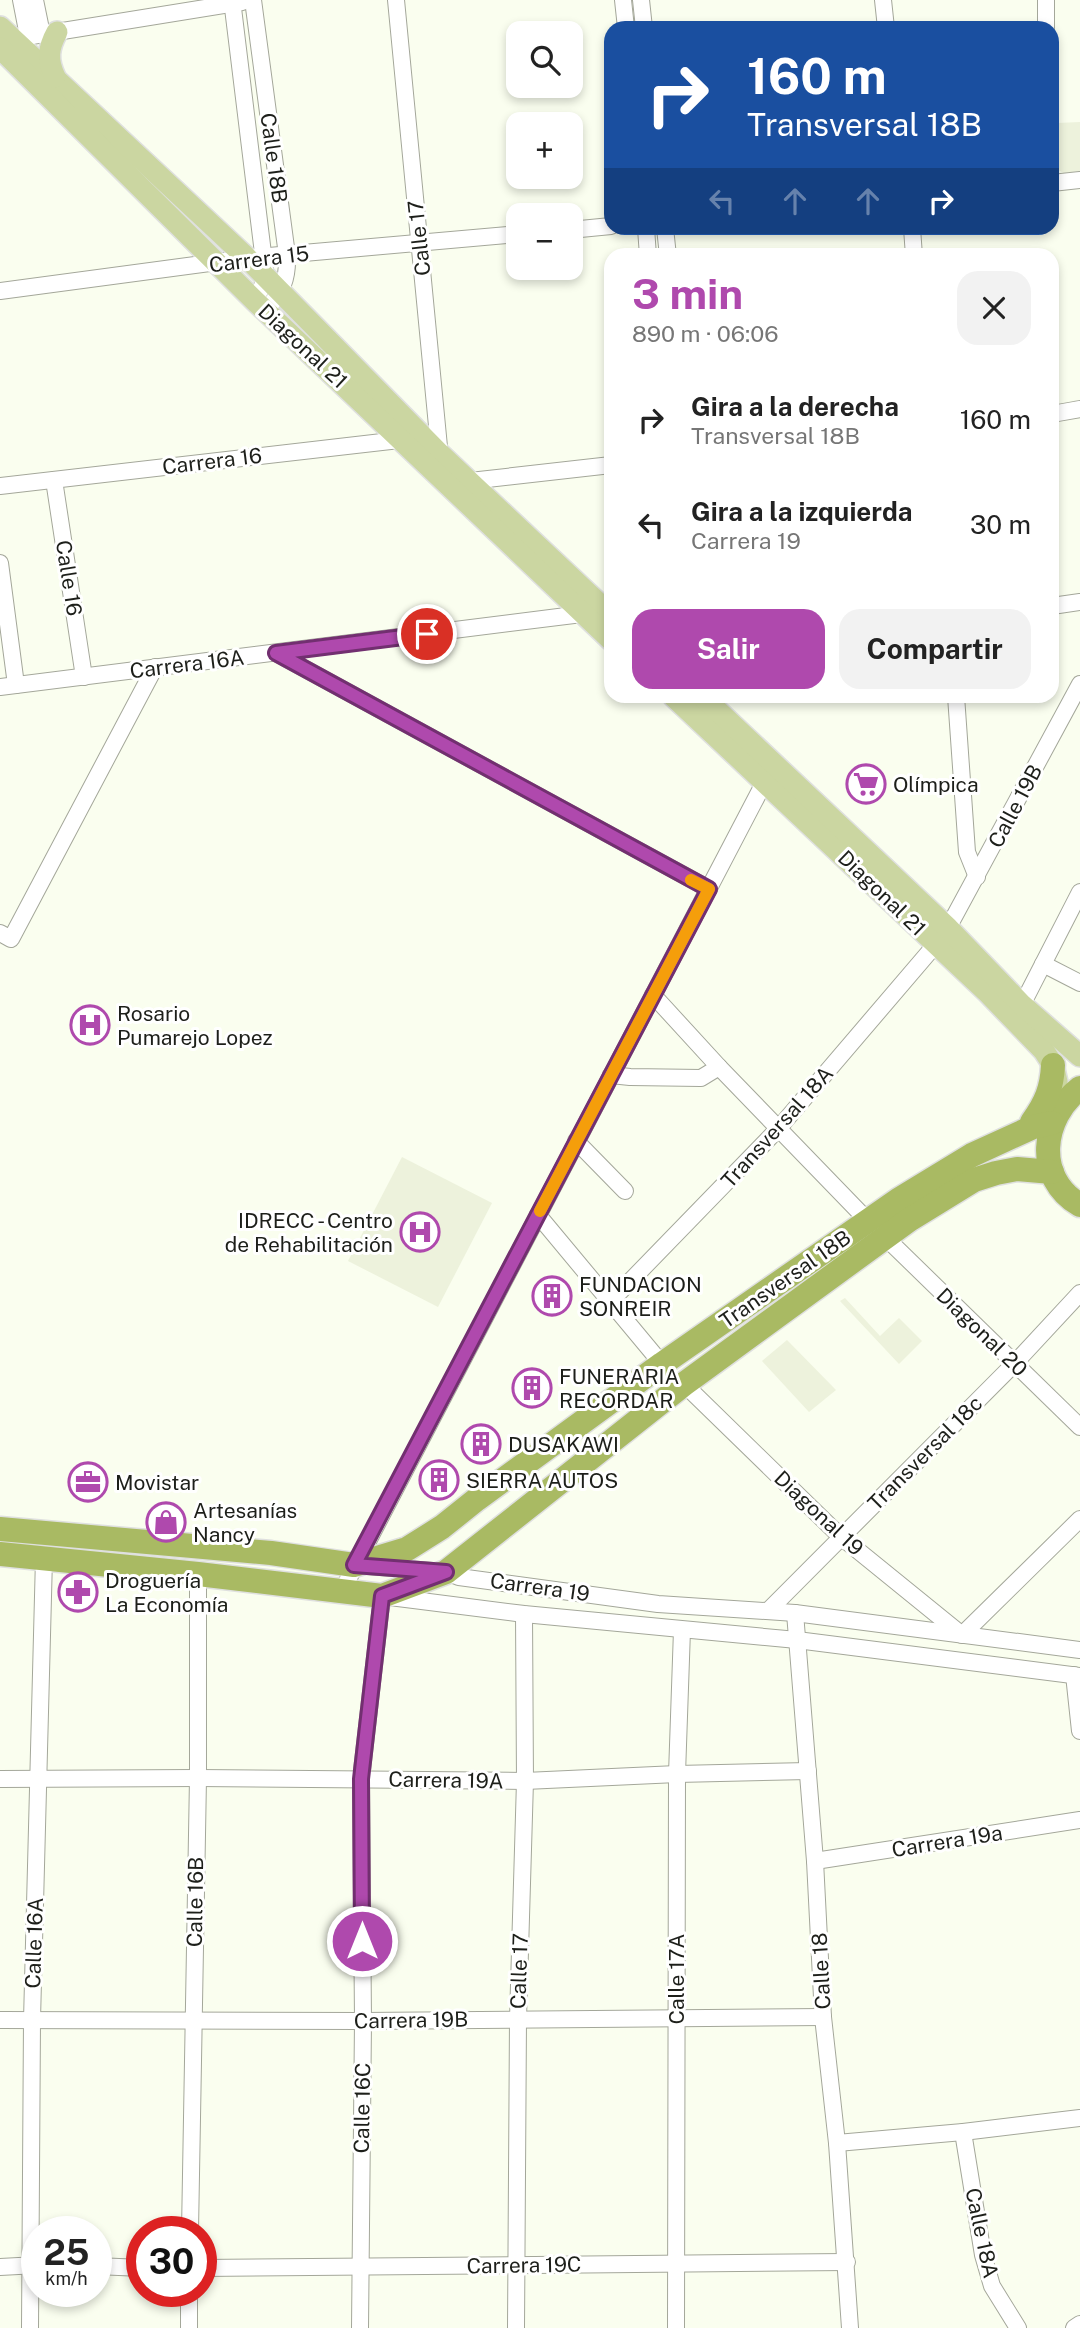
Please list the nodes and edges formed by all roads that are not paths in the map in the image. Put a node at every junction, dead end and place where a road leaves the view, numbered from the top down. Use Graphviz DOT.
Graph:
graph roads {
  1 [pos="21,0"];
  2 [pos="35,0"];
  3 [pos="252,0"];
  4 [pos="396,0"];
  5 [pos="623,0"];
  6 [pos="641,0"];
  7 [pos="883,0"];
  8 [pos="1046,0"];
  9 [pos="233,2"];
  10 [pos="625,21"];
  11 [pos="643,21"];
  12 [pos="885,21"];
  13 [pos="1046,21"];
  14 [pos="23,36"];
  15 [pos="56,79"];
  16 [pos="1080,180"];
  17 [pos="1059,182"];
  18 [pos="604,227"];
  19 [pos="583,229"];
  20 [pos="506,235"];
  21 [pos="419,243"];
  22 [pos="287,255"];
  23 [pos="217,264"];
  24 [pos="264,271"];
  25 [pos="0,291"];
  26 [pos="261,306"];
  27 [pos="1080,409"];
  28 [pos="1059,413"];
  29 [pos="424,437"];
  30 [pos="402,440"];
  31 [pos="440,454"];
  32 [pos="604,467"];
  33 [pos="54,480"];
  34 [pos="452,480"];
  35 [pos="0,486"];
  36 [pos="0,564"];
  37 [pos="1080,602"];
  38 [pos="1059,605"];
  39 [pos="604,609"];
  40 [pos="583,614"];
  41 [pos="604,634"];
  42 [pos="276,653"];
  43 [pos="155,667"];
  44 [pos="84,677"];
  45 [pos="1080,684"];
  46 [pos="8,686"];
  47 [pos="681,703"];
  48 [pos="715,703"];
  49 [pos="956,703"];
  50 [pos="765,781"];
  51 [pos="977,877"];
  52 [pos="709,889"];
  53 [pos="1080,892"];
  54 [pos="0,933"];
  55 [pos="942,936"];
  56 [pos="1043,964"];
  57 [pos="1080,983"];
  58 [pos="653,995"];
  59 [pos="1022,1005"];
  60 [pos="1080,1056"];
  61 [pos="1053,1065"];
  62 [pos="719,1067"];
  63 [pos="611,1075"];
  64 [pos="1080,1088"];
  65 [pos="1055,1116"];
  66 [pos="778,1129"];
  67 [pos="1016,1134"];
  68 [pos="576,1141"];
  69 [pos="1052,1172"];
  70 [pos="625,1191"];
  71 [pos="1080,1205"];
  72 [pos="538,1215"];
  73 [pos="876,1229"];
  74 [pos="1080,1293"];
  75 [pos="610,1302"];
  76 [pos="1015,1363"];
  77 [pos="662,1364"];
  78 [pos="684,1384"];
  79 [pos="1080,1427"];
  80 [pos="1080,1519"];
  81 [pos="0,1529"];
  82 [pos="841,1536"];
  83 [pos="0,1554"];
  84 [pos="44,1558"];
  85 [pos="354,1565"];
  86 [pos="446,1572"];
  87 [pos="198,1574"];
  88 [pos="342,1591"];
  89 [pos="382,1596"];
  90 [pos="768,1611"];
  91 [pos="796,1613"];
  92 [pos="524,1614"];
  93 [pos="682,1630"];
  94 [pos="962,1635"];
  95 [pos="797,1640"];
  96 [pos="1080,1650"];
  97 [pos="1077,1676"];
  98 [pos="1080,1731"];
  99 [pos="808,1771"];
  100 [pos="677,1774"];
  101 [pos="39,1778"];
  102 [pos="198,1778"];
  103 [pos="0,1779"];
  104 [pos="361,1779"];
  105 [pos="525,1781"];
  106 [pos="1080,1820"];
  107 [pos="815,1861"];
  108 [pos="823,2017"];
  109 [pos="676,2018"];
  110 [pos="518,2019"];
  111 [pos="0,2020"];
  112 [pos="32,2020"];
  113 [pos="193,2021"];
  114 [pos="363,2021"];
  115 [pos="1080,2118"];
  116 [pos="963,2132"];
  117 [pos="837,2143"];
  118 [pos="34,2216"];
  119 [pos="190,2216"];
  120 [pos="847,2262"];
  121 [pos="676,2263"];
  122 [pos="514,2265"];
  123 [pos="21,2266"];
  124 [pos="361,2266"];
  125 [pos="0,2267"];
  126 [pos="217,2269"];
  127 [pos="31,2307"];
  128 [pos="190,2307"];
  129 [pos="1080,2324"];
  130 [pos="30,2328"];
  131 [pos="189,2328"];
  132 [pos="360,2328"];
  133 [pos="516,2328"];
  134 [pos="676,2328"];
  135 [pos="850,2328"];
  136 [pos="1018,2328"];
  137 [pos="1074,2328"];
  1 -- 14 [label="street"];
  2 -- 14 [label="street"];
  3 -- 9 [label="street"];
  3 -- 22 [label="street, Calle 18B"];
  4 -- 21 [label="street, Calle 17"];
  5 -- 10 [label="street"];
  6 -- 11 [label="street"];
  7 -- 12 [label="street"];
  8 -- 13 [label="street"];
  9 -- 14 [label="street"];
  9 -- 24 [label="street, Calle 18B"];
  14 -- 15 [label="main road, Diagonal 21"];
  14 -- 15 [label="main road"];
  14 -- 23 [label="main road, Diagonal 21"];
  15 -- 24 [label="main road, Diagonal 21"];
  16 -- 17 [label="street"];
  18 -- 19 [label="street"];
  20 -- 21 [label="street, Carrera 15"];
  21 -- 22 [label="street, Carrera 15"];
  21 -- 31 [label="street, Calle 17"];
  22 -- 24 [label="street, Carrera 15"];
  22 -- 24 [label="street, Calle 18B"];
  23 -- 24 [label="street, Carrera 15"];
  23 -- 25 [label="street, Carrera 15"];
  23 -- 26 [label="main road, Diagonal 21"];
  24 -- 26 [label="street, Calle 18B"];
  24 -- 29 [label="main road, Diagonal 21"];
  26 -- 30 [label="main road, Diagonal 21"];
  27 -- 28 [label="street"];
  29 -- 30 [label="street, Carrera 16"];
  29 -- 31 [label="main road, Diagonal 21"];
  30 -- 33 [label="street, Carrera 16"];
  30 -- 34 [label="main road, Diagonal 21"];
  31 -- 34 [label="main road, Diagonal 21"];
  31 -- 34 [label="street, Calle 17"];
  32 -- 34 [label="street"];
  33 -- 35 [label="street, Carrera 16"];
  33 -- 44 [label="street, Calle 16"];
  34 -- 39 [label="main road, Diagonal 21"];
  34 -- 40 [label="main road, Diagonal 21"];
  36 -- 46 [label="street"];
  37 -- 38 [label="street"];
  40 -- 41 [label="main road, Diagonal 21"];
  40 -- 42 [label="street, Carrera 16A"];
  42 -- 43 [label="street, Carrera 16A"];
  42 -- 52 [label="street"];
  43 -- 44 [label="street, Carrera 16A"];
  43 -- 54 [label="street"];
  44 -- 46 [label="street, Carrera 16A"];
  45 -- 51 [label="street, Calle 19B"];
  47 -- 50 [label="main road, Diagonal 21"];
  48 -- 55 [label="main road, Diagonal 21"];
  49 -- 51 [label="street"];
  50 -- 52 [label="street"];
  50 -- 55 [label="main road, Diagonal 21"];
  51 -- 55 [label="street, Calle 19B"];
  52 -- 58 [label="street"];
  53 -- 56 [label="street"];
  55 -- 59 [label="main road, Diagonal 21"];
  55 -- 61 [label="main road, Diagonal 21"];
  55 -- 66 [label="street, Transversal 18A"];
  56 -- 57 [label="street"];
  56 -- 59 [label="street"];
  58 -- 62 [label="street, Diagonal 20"];
  58 -- 63 [label="street"];
  59 -- 60 [label="main road, Diagonal 21"];
  61 -- 65 [label="main road, Diagonal 21"];
  61 -- 67 [label="highway"];
  62 -- 63 [label="street"];
  62 -- 66 [label="street, Diagonal 20"];
  63 -- 68 [label="street"];
  64 -- 65 [label="highway"];
  65 -- 67 [label="highway, Transversal 18B"];
  65 -- 69 [label="highway"];
  66 -- 73 [label="street, Diagonal 20"];
  66 -- 75 [label="street, Transversal 18A"];
  67 -- 73 [label="highway, Transversal 18B"];
  68 -- 70 [label="street"];
  68 -- 72 [label="street"];
  69 -- 71 [label="highway"];
  69 -- 73 [label="highway, Transversal 18B"];
  72 -- 75 [label="street"];
  72 -- 85 [label="street"];
  73 -- 76 [label="street, Diagonal 20"];
  73 -- 77 [label="highway, Transversal 18B"];
  73 -- 78 [label="highway, Transversal 18B"];
  74 -- 76 [label="street, Transversal 18c"];
  75 -- 77 [label="street"];
  76 -- 79 [label="street, Diagonal 20"];
  76 -- 82 [label="street, Transversal 18c"];
  77 -- 85 [label="highway, Transversal 18B"];
  78 -- 82 [label="street, Diagonal 19"];
  78 -- 86 [label="highway, Transversal 18B"];
  80 -- 94 [label="street"];
  81 -- 85 [label="highway, Carrera 19"];
  82 -- 90 [label="street, Transversal 18c"];
  82 -- 94 [label="street, Diagonal 19"];
  83 -- 84 [label="highway, Carrera 19"];
  84 -- 87 [label="highway, Carrera 19"];
  84 -- 101 [label="street, Calle 16A"];
  85 -- 86 [label="street, Carrera 19"];
  85 -- 88 [label="street"];
  86 -- 89 [label="highway, Transversal 18B"];
  86 -- 90 [label="street, Carrera 19"];
  87 -- 88 [label="highway, Carrera 19"];
  87 -- 102 [label="street, Calle 16B"];
  88 -- 89 [label="highway, Carrera 19"];
  89 -- 92 [label="street, Carrera 19"];
  89 -- 104 [label="street, Calle 16C"];
  90 -- 91 [label="street, Carrera 19"];
  91 -- 94 [label="street, Carrera 19"];
  91 -- 95 [label="street, Calle 18"];
  92 -- 93 [label="street, Carrera 19"];
  92 -- 105 [label="street, Calle 17"];
  93 -- 95 [label="street, Carrera 19"];
  93 -- 100 [label="street, Calle 17A"];
  94 -- 96 [label="street, Carrera 19"];
  95 -- 97 [label="street, Carrera 19"];
  95 -- 99 [label="street, Calle 18"];
  97 -- 98 [label="street"];
  99 -- 100 [label="street, Carrera 19A"];
  99 -- 107 [label="street, Calle 18"];
  100 -- 105 [label="street, Carrera 19A"];
  100 -- 109 [label="street, Calle 17A"];
  101 -- 102 [label="street, Carrera 19A"];
  101 -- 103 [label="street, Carrera 19A"];
  101 -- 112 [label="street, Calle 16A"];
  102 -- 104 [label="street, Carrera 19A"];
  102 -- 113 [label="street, Calle 16B"];
  104 -- 105 [label="street, Carrera 19A"];
  104 -- 114 [label="street, Calle 16C"];
  105 -- 110 [label="street, Calle 17"];
  106 -- 107 [label="street, Carrera 19a"];
  107 -- 108 [label="street, Calle 18"];
  108 -- 109 [label="street, Carrera 19B"];
  108 -- 117 [label="street, Calle 18"];
  109 -- 110 [label="street, Carrera 19B"];
  109 -- 121 [label="street, Calle 17A"];
  110 -- 114 [label="street, Carrera 19B"];
  110 -- 122 [label="street, Calle 17"];
  111 -- 112 [label="street, Carrera 19B"];
  112 -- 113 [label="street, Carrera 19B"];
  112 -- 118 [label="street, Calle 16A"];
  113 -- 114 [label="street, Carrera 19B"];
  113 -- 119 [label="street, Calle 16B"];
  114 -- 124 [label="street, Calle 16C"];
  115 -- 116 [label="street"];
  116 -- 117 [label="street"];
  116 -- 136 [label="street, Calle 18A"];
  117 -- 120 [label="street, Calle 18"];
  120 -- 121 [label="street, Carrera 19C"];
  120 -- 135 [label="street, Calle 18"];
  121 -- 122 [label="street, Carrera 19C"];
  121 -- 134 [label="street, Calle 17A"];
  122 -- 124 [label="street, Carrera 19C"];
  122 -- 133 [label="street, Calle 17"];
  123 -- 125 [label="street"];
  124 -- 126 [label="street, Carrera 19C"];
  124 -- 132 [label="street, Calle 16C"];
  127 -- 130 [label="street, Calle 16A"];
  128 -- 131 [label="street"];
  129 -- 137 [label="street"];
}
